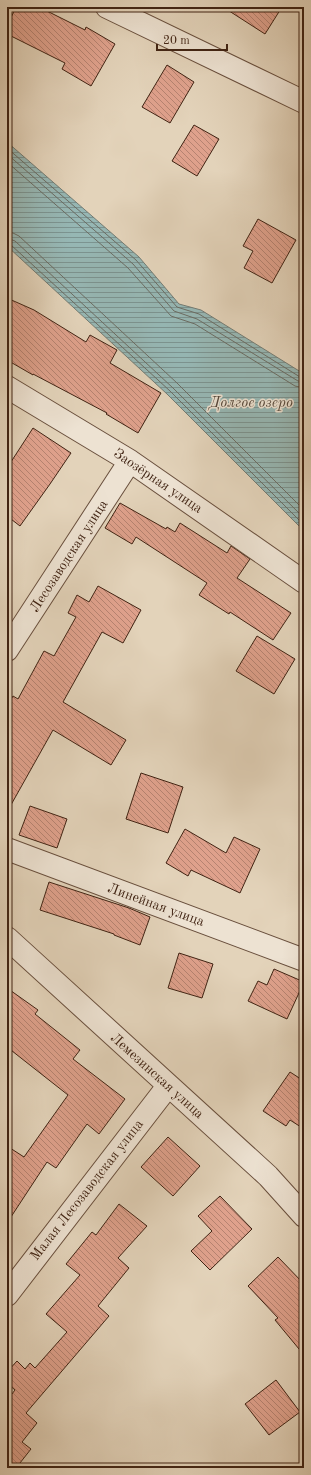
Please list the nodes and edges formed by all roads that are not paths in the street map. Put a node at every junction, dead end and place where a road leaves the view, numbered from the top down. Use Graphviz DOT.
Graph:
graph roads {
  1 [pos="107,7"];
  2 [pos="304,102"];
  3 [pos="7,387"];
  4 [pos="130,461"];
  5 [pos="304,582"];
  6 [pos="7,650"];
  7 [pos="7,849"];
  8 [pos="7,938"];
  9 [pos="304,960"];
  10 [pos="168,1086"];
  11 [pos="304,1216"];
  12 [pos="7,1295"];
  1 -- 2 [label="street"];
  3 -- 4 [label="street, Заозёрная улица"];
  4 -- 5 [label="street, Заозёрная улица"];
  4 -- 6 [label="street, Лесозаводская улица"];
  7 -- 9 [label="street, Линейная улица"];
  8 -- 10 [label="street, Лемезинская улица"];
  10 -- 11 [label="street, Лемезинская улица"];
  10 -- 12 [label="street, Малая Лесозаводская улица"];
}
